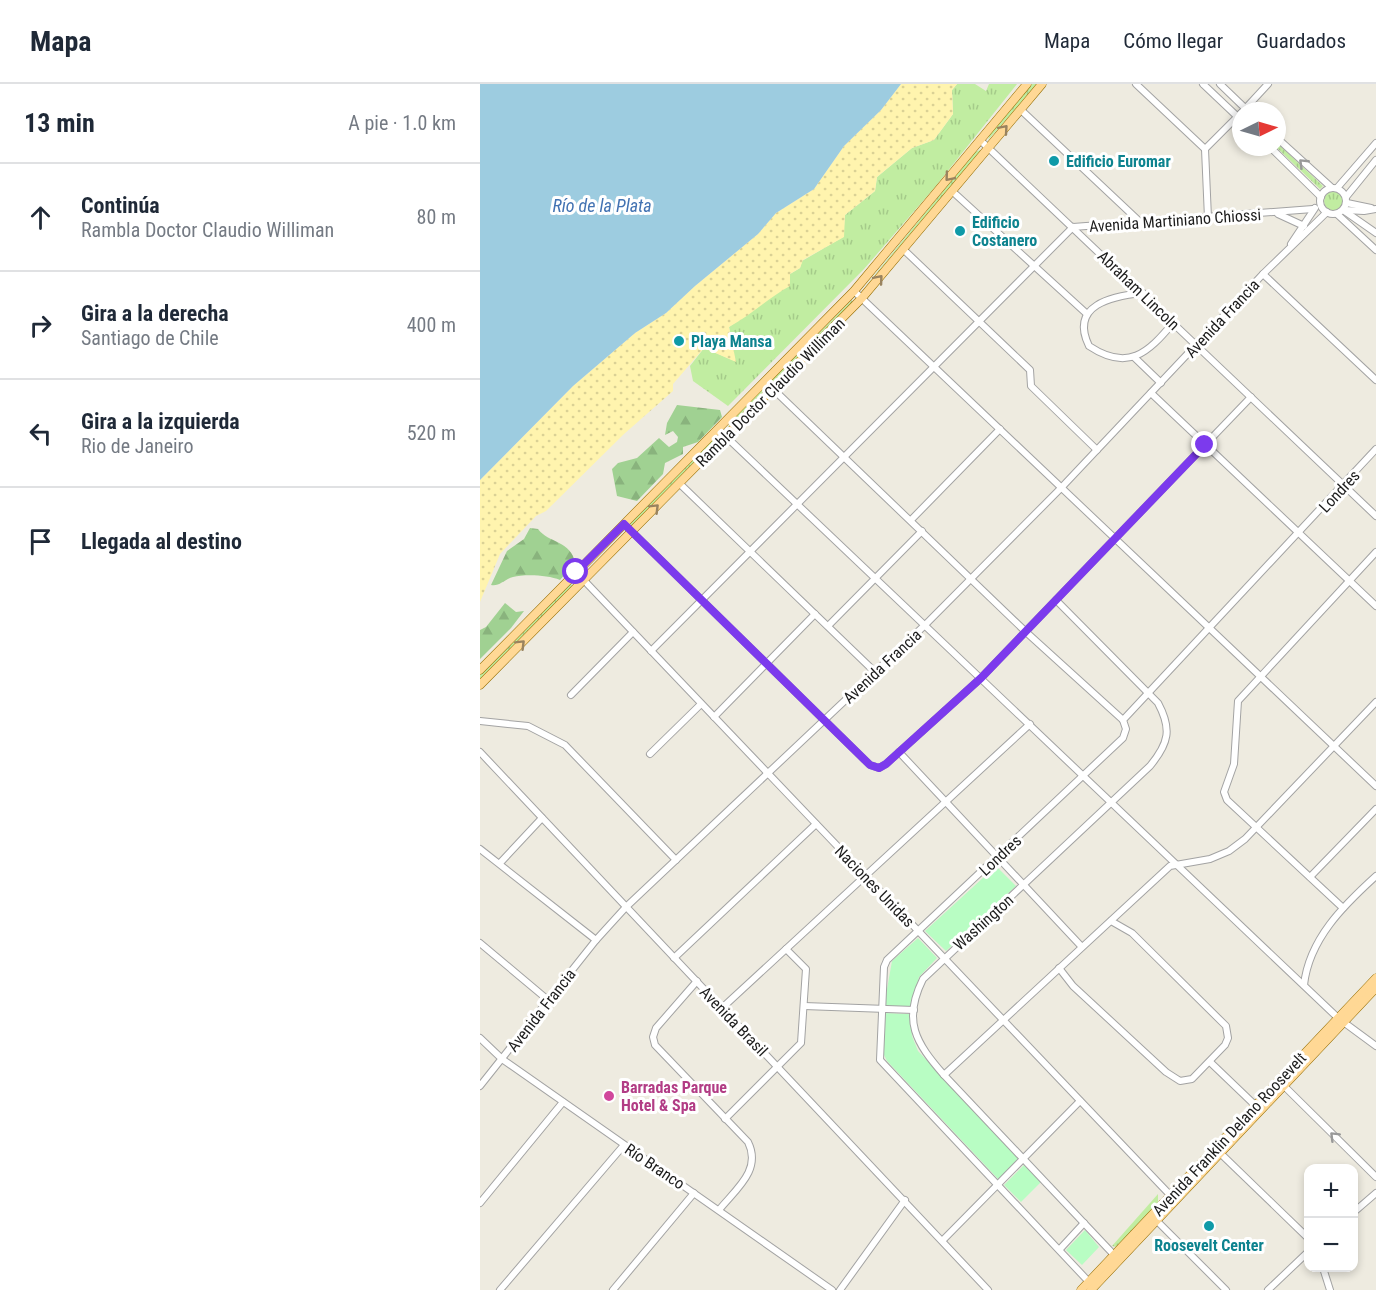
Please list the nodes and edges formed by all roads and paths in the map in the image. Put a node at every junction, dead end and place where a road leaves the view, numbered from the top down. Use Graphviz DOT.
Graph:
graph roads {
  1 [pos="1027,84"];
  2 [pos="1042,84"];
  3 [pos="1136,84"];
  4 [pos="1203,84"];
  5 [pos="1220,84"];
  6 [pos="1268,84"];
  7 [pos="1234,102"];
  8 [pos="1252,102"];
  9 [pos="1232,105"];
  10 [pos="1021,110"];
  11 [pos="1232,123"];
  12 [pos="980,140"];
  13 [pos="1376,143"];
  14 [pos="1286,146"];
  15 [pos="988,147"];
  16 [pos="1205,149"];
  17 [pos="1279,156"];
  18 [pos="1376,160"];
  19 [pos="1334,187"];
  20 [pos="952,191"];
  21 [pos="1320,199"];
  22 [pos="1343,207"];
  23 [pos="1313,209"];
  24 [pos="1375,209"];
  25 [pos="1327,212"];
  26 [pos="1278,214"];
  27 [pos="1208,218"];
  28 [pos="1140,222"];
  29 [pos="1301,225"];
  30 [pos="1311,226"];
  31 [pos="1073,227"];
  32 [pos="1376,233"];
  33 [pos="1289,247"];
  34 [pos="904,250"];
  35 [pos="1376,250"];
  36 [pos="1034,266"];
  37 [pos="1263,274"];
  38 [pos="855,291"];
  39 [pos="1143,293"];
  40 [pos="862,298"];
  41 [pos="1087,314"];
  42 [pos="979,321"];
  43 [pos="1173,323"];
  44 [pos="1197,345"];
  45 [pos="1134,357"];
  46 [pos="934,366"];
  47 [pos="1376,380"];
  48 [pos="1161,383"];
  49 [pos="773,389"];
  50 [pos="1151,393"];
  51 [pos="1251,397"];
  52 [pos="718,429"];
  53 [pos="1000,429"];
  54 [pos="726,436"];
  55 [pos="1205,445"];
  56 [pos="1376,449"];
  57 [pos="1097,450"];
  58 [pos="844,457"];
  59 [pos="680,484"];
  60 [pos="1344,486"];
  61 [pos="1061,488"];
  62 [pos="797,504"];
  63 [pos="1376,516"];
  64 [pos="910,520"];
  65 [pos="624,524"];
  66 [pos="922,531"];
  67 [pos="632,532"];
  68 [pos="1299,533"];
  69 [pos="1115,539"];
  70 [pos="750,551"];
  71 [pos="1376,552"];
  72 [pos="576,572"];
  73 [pos="875,578"];
  74 [pos="972,578"];
  75 [pos="585,580"];
  76 [pos="1349,580"];
  77 [pos="702,600"];
  78 [pos="1056,600"];
  79 [pos="1376,606"];
  80 [pos="815,614"];
  81 [pos="925,625"];
  82 [pos="828,626"];
  83 [pos="1209,628"];
  84 [pos="633,632"];
  85 [pos="1026,632"];
  86 [pos="651,651"];
  87 [pos="767,664"];
  88 [pos="480,670"];
  89 [pos="875,672"];
  90 [pos="1259,675"];
  91 [pos="981,678"];
  92 [pos="480,685"];
  93 [pos="1148,693"];
  94 [pos="571,695"];
  95 [pos="1376,702"];
  96 [pos="701,704"];
  97 [pos="714,717"];
  98 [pos="824,720"];
  99 [pos="1123,720"];
  100 [pos="480,721"];
  101 [pos="1029,724"];
  102 [pos="1334,746"];
  103 [pos="480,752"];
  104 [pos="899,752"];
  105 [pos="650,754"];
  106 [pos="768,773"];
  107 [pos="1085,777"];
  108 [pos="1376,786"];
  109 [pos="946,802"];
  110 [pos="1111,802"];
  111 [pos="1376,809"];
  112 [pos="542,818"];
  113 [pos="816,824"];
  114 [pos="1257,827"];
  115 [pos="480,849"];
  116 [pos="998,857"];
  117 [pos="675,860"];
  118 [pos="500,862"];
  119 [pos="1175,863"];
  120 [pos="865,876"];
  121 [pos="1376,876"];
  122 [pos="1310,877"];
  123 [pos="1024,885"];
  124 [pos="626,907"];
  125 [pos="1342,908"];
  126 [pos="1111,921"];
  127 [pos="918,931"];
  128 [pos="596,940"];
  129 [pos="480,943"];
  130 [pos="1081,946"];
  131 [pos="786,949"];
  132 [pos="674,958"];
  133 [pos="944,958"];
  134 [pos="1059,968"];
  135 [pos="1376,978"];
  136 [pos="697,981"];
  137 [pos="1304,985"];
  138 [pos="1376,988"];
  139 [pos="548,1000"];
  140 [pos="804,1006"];
  141 [pos="722,1008"];
  142 [pos="880,1009"];
  143 [pos="914,1010"];
  144 [pos="1342,1019"];
  145 [pos="1003,1020"];
  146 [pos="480,1038"];
  147 [pos="1376,1046"];
  148 [pos="502,1059"];
  149 [pos="1210,1062"];
  150 [pos="777,1066"];
  151 [pos="944,1075"];
  152 [pos="1282,1083"];
  153 [pos="480,1086"];
  154 [pos="1080,1101"];
  155 [pos="563,1102"];
  156 [pos="1258,1108"];
  157 [pos="726,1119"];
  158 [pos="624,1145"];
  159 [pos="1218,1151"];
  160 [pos="1025,1158"];
  161 [pos="1376,1177"];
  162 [pos="999,1185"];
  163 [pos="694,1193"];
  164 [pos="1376,1193"];
  165 [pos="1173,1198"];
  166 [pos="905,1200"];
  167 [pos="480,1203"];
  168 [pos="1358,1208"];
  169 [pos="719,1210"];
  170 [pos="1154,1218"];
  171 [pos="1084,1223"];
  172 [pos="1304,1234"];
  173 [pos="943,1240"];
  174 [pos="1060,1249"];
  175 [pos="1304,1256"];
  176 [pos="1116,1257"];
  177 [pos="1324,1272"];
  178 [pos="1090,1286"];
  179 [pos="617,1289"];
  180 [pos="500,1290"];
  181 [pos="832,1290"];
  182 [pos="840,1290"];
  183 [pos="988,1290"];
  184 [pos="1081,1290"];
  185 [pos="1226,1290"];
  186 [pos="1268,1290"];
  187 [pos="1330,1290"];
  1 -- 12 [label="main road, Rambla Doctor Claudio Williman"];
  2 -- 10 [label="main road, Rambla Doctor Claudio Williman"];
  3 -- 16 [label="street"];
  4 -- 9 [label="street"];
  5 -- 7 [label="street"];
  6 -- 8 [label="street"];
  15 -- 10 [label="main road, Rambla Doctor Claudio Williman, one-way"];
  10 -- 28 [label="street"];
  11 -- 16 [label="street"];
  12 -- 15 [label="street, Abraham Lincoln"];
  12 -- 38 [label="main road, Rambla Doctor Claudio Williman, one-way"];
  13 -- 19 [label="street"];
  19 -- 14 [label="street, one-way"];
  15 -- 20 [label="main road, Rambla Doctor Claudio Williman"];
  15 -- 31 [label="street, Abraham Lincoln"];
  16 -- 27 [label="street"];
  17 -- 21 [label="street"];
  18 -- 22 [label="street"];
  19 -- 21 [label="street, Avenida Francia"];
  19 -- 22 [label="street"];
  20 -- 34 [label="main road, Rambla Doctor Claudio Williman"];
  20 -- 36 [label="street"];
  21 -- 23 [label="street, Avenida Francia"];
  21 -- 25 [label="street"];
  22 -- 24 [label="street"];
  22 -- 25 [label="street"];
  22 -- 32 [label="street"];
  22 -- 35 [label="street"];
  23 -- 26 [label="street, Avenida Martiniano Chiossi"];
  23 -- 29 [label="street, Avenida Francia"];
  25 -- 30 [label="street, Avenida Francia"];
  26 -- 27 [label="street, Avenida Martiniano Chiossi"];
  26 -- 29 [label="street, Avenida Martiniano Chiossi"];
  27 -- 28 [label="street, Avenida Martiniano Chiossi"];
  28 -- 31 [label="street, Avenida Martiniano Chiossi"];
  29 -- 30 [label="street, Avenida Martiniano Chiossi"];
  29 -- 33 [label="street, Avenida Francia"];
  30 -- 33 [label="street, Avenida Francia"];
  31 -- 36 [label="street"];
  31 -- 39 [label="street, Abraham Lincoln"];
  33 -- 37 [label="street, Avenida Francia"];
  40 -- 34 [label="main road, Rambla Doctor Claudio Williman, one-way"];
  34 -- 42 [label="street"];
  36 -- 41 [label="street"];
  36 -- 42 [label="street"];
  37 -- 44 [label="street, Avenida Francia"];
  37 -- 47 [label="street"];
  38 -- 40 [label="street"];
  38 -- 52 [label="main road, Rambla Doctor Claudio Williman"];
  39 -- 41 [label="street"];
  39 -- 43 [label="street, Abraham Lincoln"];
  40 -- 46 [label="street"];
  40 -- 49 [label="main road, Rambla Doctor Claudio Williman"];
  41 -- 45 [label="street"];
  42 -- 46 [label="street"];
  42 -- 57 [label="street"];
  43 -- 44 [label="street, Abraham Lincoln"];
  43 -- 45 [label="street"];
  44 -- 48 [label="street, Avenida Francia"];
  44 -- 51 [label="street, Abraham Lincoln"];
  45 -- 48 [label="street"];
  46 -- 53 [label="street"];
  46 -- 58 [label="street"];
  48 -- 50 [label="street, Avenida Francia"];
  49 -- 54 [label="main road, Rambla Doctor Claudio Williman"];
  49 -- 58 [label="street"];
  50 -- 55 [label="street"];
  50 -- 57 [label="street, Avenida Francia"];
  51 -- 55 [label="street"];
  51 -- 60 [label="street, Abraham Lincoln"];
  52 -- 54 [label="street"];
  52 -- 65 [label="main road, Rambla Doctor Claudio Williman"];
  53 -- 61 [label="street"];
  53 -- 64 [label="street"];
  54 -- 59 [label="main road, Rambla Doctor Claudio Williman"];
  54 -- 62 [label="street"];
  55 -- 68 [label="street"];
  55 -- 69 [label="street"];
  56 -- 60 [label="street, Londres"];
  57 -- 61 [label="street, Avenida Francia"];
  58 -- 62 [label="street"];
  58 -- 64 [label="street"];
  67 -- 59 [label="main road, Rambla Doctor Claudio Williman, one-way"];
  59 -- 70 [label="street"];
  60 -- 63 [label="street, Abraham Lincoln"];
  60 -- 68 [label="street, Londres"];
  61 -- 69 [label="street"];
  61 -- 74 [label="street, Avenida Francia"];
  62 -- 70 [label="street"];
  62 -- 73 [label="street"];
  64 -- 66 [label="street"];
  65 -- 67 [label="street"];
  65 -- 72 [label="main road, Rambla Doctor Claudio Williman"];
  66 -- 73 [label="street"];
  66 -- 74 [label="street"];
  67 -- 75 [label="main road, Rambla Doctor Claudio Williman"];
  67 -- 77 [label="street"];
  68 -- 76 [label="street"];
  68 -- 83 [label="street, Londres"];
  69 -- 78 [label="street"];
  69 -- 83 [label="street"];
  70 -- 77 [label="street"];
  70 -- 80 [label="street"];
  71 -- 76 [label="street"];
  72 -- 75 [label="street, Naciones Unidas"];
  72 -- 88 [label="main road, Rambla Doctor Claudio Williman"];
  73 -- 81 [label="street"];
  73 -- 82 [label="street"];
  74 -- 81 [label="street, Avenida Francia"];
  74 -- 85 [label="street"];
  75 -- 84 [label="street, Naciones Unidas"];
  92 -- 75 [label="main road, Rambla Doctor Claudio Williman, one-way"];
  76 -- 79 [label="street"];
  76 -- 90 [label="street"];
  77 -- 86 [label="street"];
  77 -- 87 [label="street"];
  78 -- 85 [label="street"];
  78 -- 93 [label="street, Washington"];
  80 -- 82 [label="street"];
  80 -- 87 [label="street"];
  81 -- 89 [label="street, Avenida Francia"];
  81 -- 91 [label="street"];
  82 -- 89 [label="street"];
  83 -- 90 [label="street"];
  83 -- 93 [label="street, Londres"];
  84 -- 86 [label="street, Naciones Unidas"];
  84 -- 94 [label="street"];
  85 -- 91 [label="street"];
  85 -- 99 [label="street"];
  86 -- 96 [label="street, Naciones Unidas"];
  87 -- 97 [label="street"];
  87 -- 98 [label="street"];
  89 -- 98 [label="street, Avenida Francia"];
  90 -- 102 [label="street"];
  90 -- 114 [label="street"];
  91 -- 101 [label="street"];
  91 -- 104 [label="street"];
  93 -- 99 [label="street, Londres"];
  93 -- 110 [label="street, Washington"];
  95 -- 102 [label="street"];
  96 -- 97 [label="street, Naciones Unidas"];
  96 -- 105 [label="street"];
  97 -- 106 [label="street, Naciones Unidas"];
  98 -- 104 [label="street"];
  98 -- 106 [label="street, Avenida Francia"];
  99 -- 107 [label="street, Londres"];
  100 -- 117 [label="street"];
  101 -- 107 [label="street"];
  101 -- 109 [label="street"];
  102 -- 108 [label="street"];
  102 -- 114 [label="street"];
  103 -- 112 [label="street, Avenida Brasil"];
  104 -- 109 [label="street"];
  106 -- 113 [label="street, Naciones Unidas"];
  106 -- 117 [label="street, Avenida Francia"];
  107 -- 110 [label="street"];
  107 -- 116 [label="street, Londres"];
  109 -- 116 [label="street"];
  109 -- 120 [label="street"];
  110 -- 119 [label="street"];
  110 -- 123 [label="street, Washington"];
  111 -- 122 [label="street"];
  112 -- 118 [label="street"];
  112 -- 124 [label="street, Avenida Brasil"];
  113 -- 120 [label="street, Naciones Unidas"];
  113 -- 132 [label="street"];
  114 -- 119 [label="street"];
  114 -- 122 [label="street"];
  115 -- 118 [label="street"];
  116 -- 123 [label="street"];
  116 -- 127 [label="street, Londres"];
  117 -- 124 [label="street, Avenida Francia"];
  118 -- 128 [label="street"];
  119 -- 126 [label="street"];
  119 -- 137 [label="street"];
  120 -- 127 [label="street, Naciones Unidas"];
  120 -- 131 [label="street"];
  121 -- 125 [label="street"];
  122 -- 125 [label="street"];
  123 -- 130 [label="street"];
  123 -- 133 [label="street, Washington"];
  124 -- 128 [label="street, Avenida Francia"];
  124 -- 132 [label="street, Avenida Brasil"];
  125 -- 137 [label="street"];
  126 -- 130 [label="street"];
  126 -- 149 [label="street"];
  127 -- 133 [label="street, Naciones Unidas"];
  127 -- 142 [label="street, Londres"];
  128 -- 139 [label="street, Avenida Francia"];
  129 -- 139 [label="street"];
  130 -- 134 [label="street"];
  131 -- 140 [label="street"];
  131 -- 141 [label="street"];
  132 -- 136 [label="street, Avenida Brasil"];
  133 -- 143 [label="street, Washington"];
  133 -- 145 [label="street, Naciones Unidas"];
  134 -- 145 [label="street"];
  134 -- 149 [label="street"];
  135 -- 144 [label="main road, Avenida Franklin Delano Roosevelt"];
  136 -- 141 [label="street, Avenida Brasil"];
  136 -- 157 [label="street"];
  137 -- 144 [label="street"];
  138 -- 144 [label="main road, Avenida Franklin Delano Roosevelt"];
  139 -- 148 [label="street, Avenida Francia"];
  140 -- 142 [label="street"];
  140 -- 150 [label="street"];
  141 -- 150 [label="street, Avenida Brasil"];
  142 -- 143 [label="street"];
  142 -- 162 [label="street, Londres"];
  143 -- 151 [label="street, Washington"];
  144 -- 147 [label="street"];
  144 -- 152 [label="main road, Avenida Franklin Delano Roosevelt"];
  145 -- 151 [label="street"];
  145 -- 154 [label="street, Naciones Unidas"];
  146 -- 148 [label="street, Río Branco"];
  148 -- 153 [label="street, Avenida Francia"];
  148 -- 155 [label="street, Río Branco"];
  149 -- 156 [label="street"];
  150 -- 157 [label="street"];
  150 -- 166 [label="street, Avenida Brasil"];
  151 -- 160 [label="street, Washington"];
  152 -- 156 [label="main road, Avenida Franklin Delano Roosevelt"];
  161 -- 152 [label="street, one-way"];
  154 -- 160 [label="street"];
  154 -- 165 [label="street, Naciones Unidas"];
  155 -- 158 [label="street, Río Branco"];
  155 -- 167 [label="street"];
  156 -- 159 [label="main road, Avenida Franklin Delano Roosevelt"];
  157 -- 169 [label="street"];
  158 -- 163 [label="street, Río Branco"];
  158 -- 180 [label="street"];
  159 -- 165 [label="main road, Avenida Franklin Delano Roosevelt"];
  159 -- 172 [label="street"];
  160 -- 162 [label="street"];
  160 -- 171 [label="street, Washington"];
  162 -- 173 [label="street"];
  162 -- 174 [label="street, Londres"];
  163 -- 169 [label="street, Río Branco"];
  163 -- 179 [label="street"];
  164 -- 168 [label="street"];
  165 -- 170 [label="main road, Avenida Franklin Delano Roosevelt"];
  166 -- 173 [label="street, Avenida Brasil"];
  166 -- 182 [label="street"];
  169 -- 181 [label="street, Río Branco"];
  170 -- 176 [label="main road, Avenida Franklin Delano Roosevelt"];
  170 -- 185 [label="street"];
  171 -- 174 [label="street"];
  171 -- 176 [label="street, Washington"];
  173 -- 183 [label="street, Avenida Brasil"];
  174 -- 178 [label="street, Londres"];
  175 -- 186 [label="street"];
  176 -- 178 [label="main road, Avenida Franklin Delano Roosevelt"];
  177 -- 187 [label="street"];
  178 -- 184 [label="main road, Avenida Franklin Delano Roosevelt"];
}
